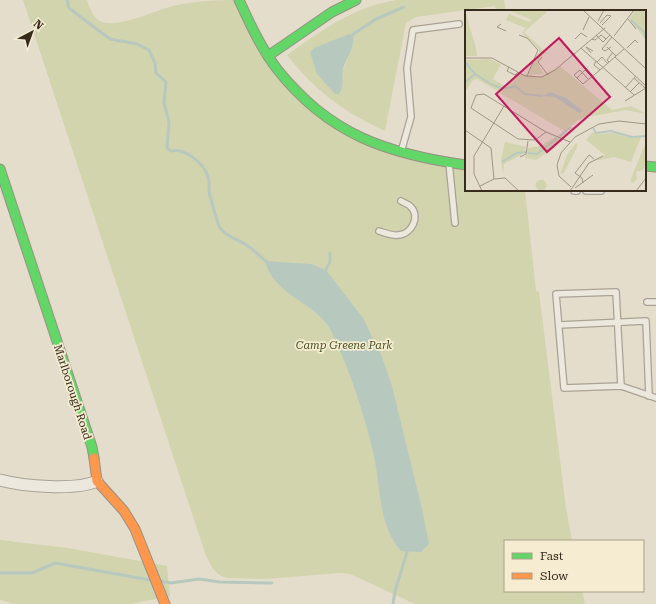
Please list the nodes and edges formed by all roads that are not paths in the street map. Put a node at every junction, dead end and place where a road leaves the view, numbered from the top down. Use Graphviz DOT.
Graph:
graph roads {
  1 [pos="239,0"];
  2 [pos="356,0"];
  3 [pos="459,24"];
  4 [pos="268,56"];
  5 [pos="400,154"];
  6 [pos="449,163"];
  7 [pos="465,164"];
  8 [pos="0,169"];
  9 [pos="586,191"];
  10 [pos="601,191"];
  11 [pos="401,202"];
  12 [pos="454,223"];
  13 [pos="380,231"];
  14 [pos="647,302"];
  15 [pos="656,302"];
  16 [pos="618,323"];
  17 [pos="559,325"];
  18 [pos="621,386"];
  19 [pos="650,396"];
  20 [pos="656,398"];
  21 [pos="0,480"];
  22 [pos="97,481"];
  23 [pos="165,604"];
  1 -- 4 [label="street"];
  2 -- 4 [label="street"];
  3 -- 5 [label="lane"];
  4 -- 5 [label="street"];
  5 -- 6 [label="street"];
  6 -- 7 [label="street"];
  6 -- 12 [label="lane"];
  8 -- 22 [label="street, Marlborough Road"];
  9 -- 10 [label="lane"];
  11 -- 13 [label="lane"];
  14 -- 15 [label="lane"];
  16 -- 17 [label="lane"];
  16 -- 17 [label="lane"];
  16 -- 18 [label="lane"];
  16 -- 19 [label="lane"];
  17 -- 18 [label="lane"];
  18 -- 19 [label="lane"];
  19 -- 20 [label="lane"];
  21 -- 22 [label="street"];
  22 -- 23 [label="street"];
}
